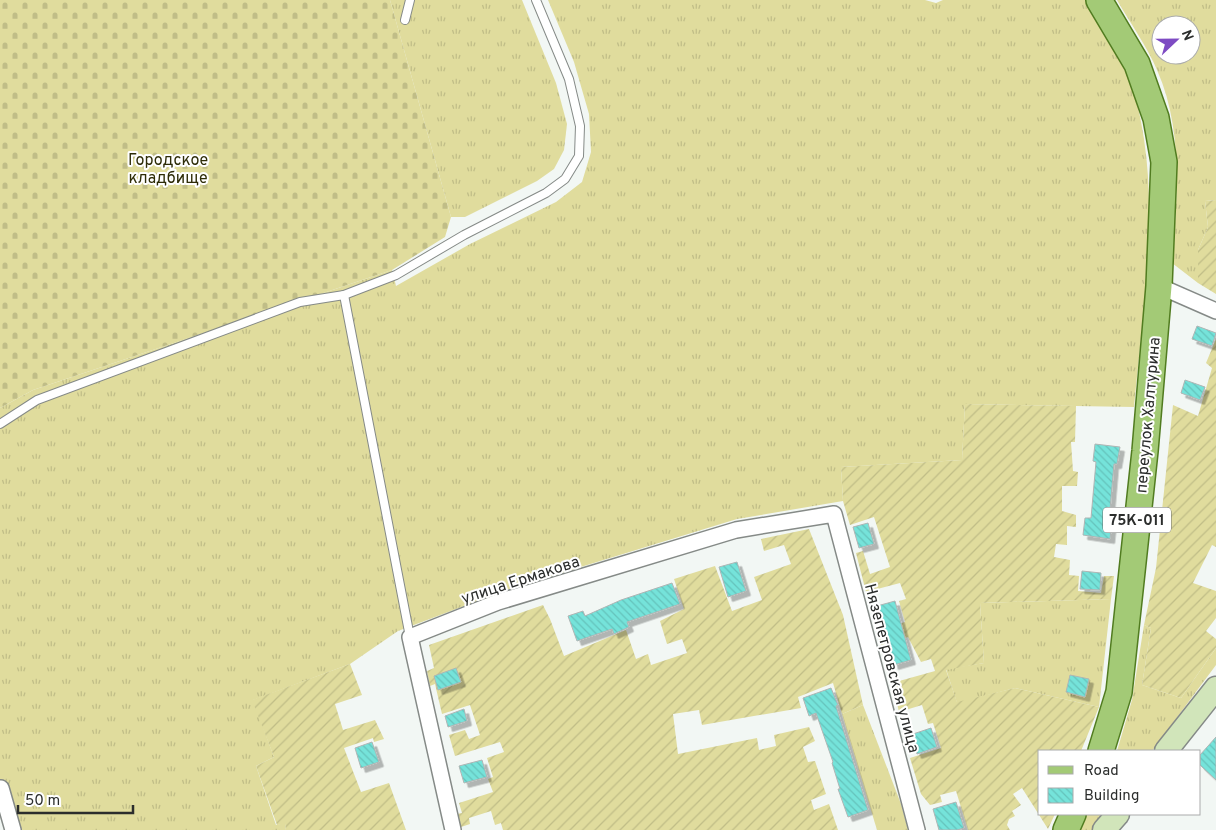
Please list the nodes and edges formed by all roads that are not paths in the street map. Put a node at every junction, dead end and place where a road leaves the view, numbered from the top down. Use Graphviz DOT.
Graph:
graph roads {
  1 [pos="410,0"];
  2 [pos="536,0"];
  3 [pos="1099,0"];
  4 [pos="405,20"];
  5 [pos="1159,286"];
  6 [pos="344,295"];
  7 [pos="1216,311"];
  8 [pos="0,424"];
  9 [pos="834,514"];
  10 [pos="410,638"];
  11 [pos="1216,688"];
  12 [pos="1102,750"];
  13 [pos="1167,750"];
  14 [pos="1,785"];
  15 [pos="1073,815"];
  16 [pos="1117,815"];
  17 [pos="13,830"];
  18 [pos="453,830"];
  19 [pos="917,830"];
  20 [pos="1066,830"];
  21 [pos="1104,830"];
  1 -- 4 [label="lane"];
  2 -- 6 [label="lane"];
  3 -- 5 [label="main road, 75К-011"];
  5 -- 7 [label="street"];
  5 -- 12 [label="main road, переулок Халтурина / 75К-011"];
  6 -- 8 [label="lane"];
  6 -- 10 [label="lane"];
  9 -- 10 [label="street, улица Ермакова"];
  9 -- 19 [label="street, Нязепетровская улица"];
  10 -- 18 [label="street"];
  11 -- 13 [label="street"];
  14 -- 17 [label="street"];
  15 -- 20 [label="main road"];
  16 -- 21 [label="street"];
}
